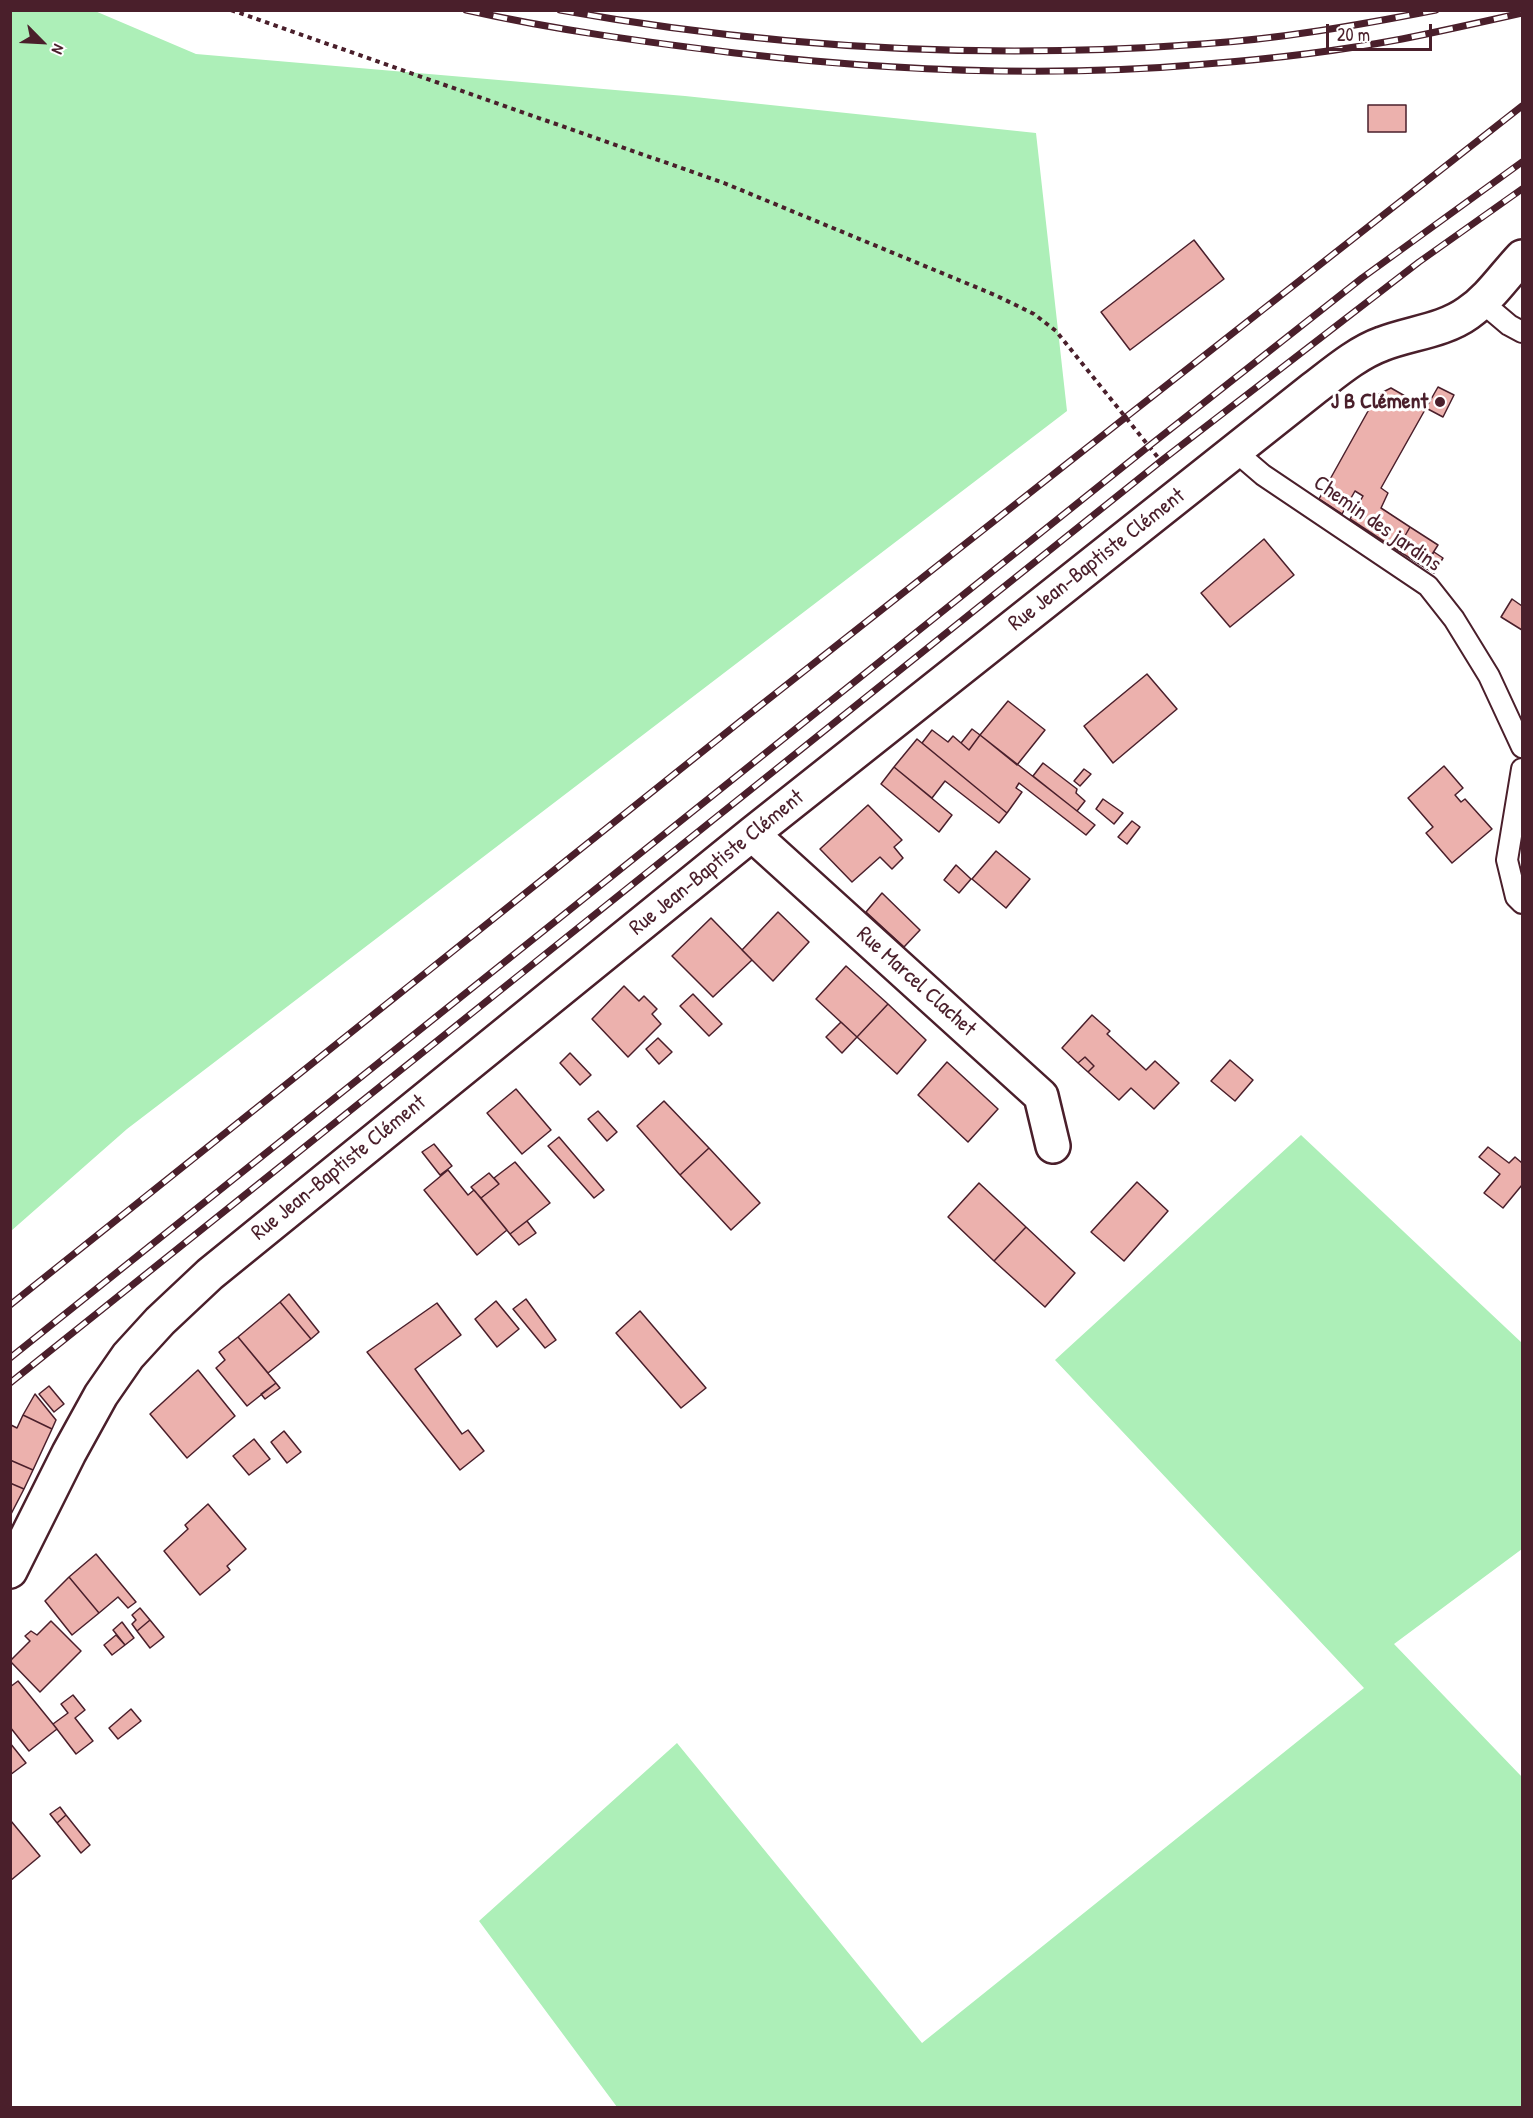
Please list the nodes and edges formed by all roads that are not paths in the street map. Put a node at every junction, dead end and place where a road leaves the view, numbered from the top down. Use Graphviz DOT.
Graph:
graph roads {
  1 [pos="1522,257"];
  2 [pos="1483,303"];
  3 [pos="1522,332"];
  4 [pos="1236,451"];
  5 [pos="1522,747"];
  6 [pos="1522,769"];
  7 [pos="752,834"];
  8 [pos="1522,903"];
  9 [pos="1053,1146"];
  10 [pos="10,1571"];
  1 -- 2 [label="street, Rue Jean-Baptiste Clément"];
  2 -- 3 [label="lane"];
  2 -- 4 [label="street, Rue Jean-Baptiste Clément"];
  4 -- 5 [label="lane, Chemin des jardins"];
  4 -- 7 [label="street, Rue Jean-Baptiste Clément"];
  6 -- 8 [label="lane"];
  7 -- 9 [label="street, Rue Marcel Clachet"];
  7 -- 10 [label="street, Rue Jean-Baptiste Clément"];
}
